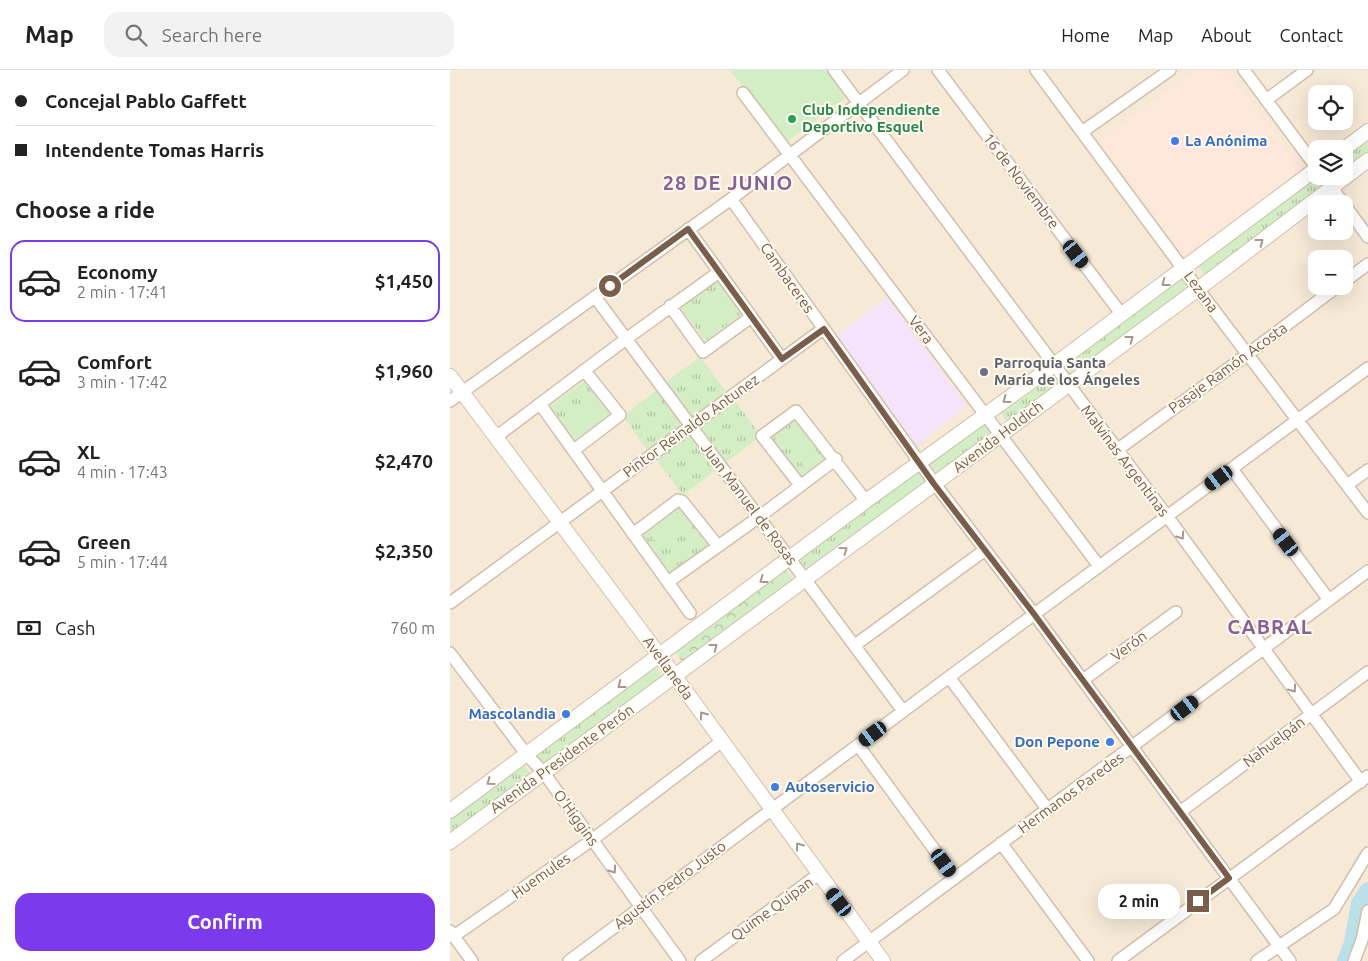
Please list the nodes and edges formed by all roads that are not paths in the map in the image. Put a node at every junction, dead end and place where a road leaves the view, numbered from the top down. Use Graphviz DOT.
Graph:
graph roads {
  1 [pos="834,70"];
  2 [pos="903,70"];
  3 [pos="938,70"];
  4 [pos="1036,70"];
  5 [pos="1170,70"];
  6 [pos="1244,70"];
  7 [pos="1307,70"];
  8 [pos="743,93"];
  9 [pos="1266,100"];
  10 [pos="859,104"];
  11 [pos="1368,131"];
  12 [pos="1082,132"];
  13 [pos="1353,142"];
  14 [pos="790,155"];
  15 [pos="1308,157"];
  16 [pos="1368,160"];
  17 [pos="1353,168"];
  18 [pos="1308,174"];
  19 [pos="1323,185"];
  20 [pos="1329,185"];
  21 [pos="1337,195"];
  22 [pos="730,199"];
  23 [pos="1353,216"];
  24 [pos="688,229"];
  25 [pos="1368,237"];
  26 [pos="1368,264"];
  27 [pos="1184,268"];
  28 [pos="719,272"];
  29 [pos="1353,275"];
  30 [pos="1198,289"];
  31 [pos="1326,295"];
  32 [pos="595,297"];
  33 [pos="670,306"];
  34 [pos="1122,315"];
  35 [pos="751,317"];
  36 [pos="824,329"];
  37 [pos="626,339"];
  38 [pos="1248,354"];
  39 [pos="782,359"];
  40 [pos="1054,365"];
  41 [pos="1368,368"];
  42 [pos="584,370"];
  43 [pos="450,376"];
  44 [pos="1068,385"];
  45 [pos="462,392"];
  46 [pos="450,401"];
  47 [pos="540,404"];
  48 [pos="986,416"];
  49 [pos="1298,420"];
  50 [pos="690,427"];
  51 [pos="1000,436"];
  52 [pos="496,437"];
  53 [pos="574,450"];
  54 [pos="1117,450"];
  55 [pos="836,460"];
  56 [pos="920,463"];
  57 [pos="1232,468"];
  58 [pos="1368,470"];
  59 [pos="934,484"];
  60 [pos="800,485"];
  61 [pos="1347,485"];
  62 [pos="603,491"];
  63 [pos="866,501"];
  64 [pos="1368,512"];
  65 [pos="1166,516"];
  66 [pos="759,517"];
  67 [pos="559,523"];
  68 [pos="633,534"];
  69 [pos="718,546"];
  70 [pos="985,550"];
  71 [pos="790,559"];
  72 [pos="1099,566"];
  73 [pos="1368,571"];
  74 [pos="806,579"];
  75 [pos="668,582"];
  76 [pos="1330,600"];
  77 [pos="450,603"];
  78 [pos="1176,612"];
  79 [pos="690,613"];
  80 [pos="1034,614"];
  81 [pos="855,645"];
  82 [pos="1264,649"];
  83 [pos="450,653"];
  84 [pos="660,656"];
  85 [pos="1368,672"];
  86 [pos="675,676"];
  87 [pos="949,677"];
  88 [pos="1082,680"];
  89 [pos="903,711"];
  90 [pos="1312,715"];
  91 [pos="722,741"];
  92 [pos="858,745"];
  93 [pos="1132,747"];
  94 [pos="527,755"];
  95 [pos="544,773"];
  96 [pos="1364,779"];
  97 [pos="772,809"];
  98 [pos="1048,810"];
  99 [pos="450,811"];
  100 [pos="1180,812"];
  101 [pos="592,840"];
  102 [pos="450,842"];
  103 [pos="1002,844"];
  104 [pos="1368,853"];
  105 [pos="819,874"];
  106 [pos="955,878"];
  107 [pos="1229,878"];
  108 [pos="640,908"];
  109 [pos="1368,911"];
  110 [pos="452,934"];
  111 [pos="869,942"];
  112 [pos="1279,945"];
  113 [pos="472,961"];
  114 [pos="569,961"];
  115 [pos="680,961"];
  116 [pos="701,961"];
  117 [pos="843,961"];
  118 [pos="883,961"];
  119 [pos="1088,961"];
  120 [pos="1118,961"];
  121 [pos="1257,961"];
  122 [pos="1290,961"];
  123 [pos="1354,961"];
  1 -- 10 [label="street, Malvinas Argentinas"];
  2 -- 10 [label="street"];
  3 -- 34 [label="street, 16 de Noviembre"];
  4 -- 12 [label="street, Lezana"];
  5 -- 12 [label="street"];
  6 -- 9 [label="street"];
  7 -- 9 [label="street"];
  8 -- 14 [label="street, Vera"];
  9 -- 15 [label="street"];
  10 -- 14 [label="street"];
  10 -- 40 [label="street, Malvinas Argentinas"];
  11 -- 13 [label="street"];
  12 -- 27 [label="street, Lezana"];
  14 -- 22 [label="street"];
  14 -- 48 [label="street, Vera"];
  16 -- 17 [label="street, Avenida Holdich"];
  18 -- 27 [label="street, Avenida Holdich"];
  30 -- 19 [label="street, Avenida Holdich, one-way"];
  20 -- 21 [label="street"];
  22 -- 24 [label="street"];
  22 -- 36 [label="street, Cambaceres"];
  23 -- 25 [label="street"];
  24 -- 28 [label="street"];
  24 -- 32 [label="street"];
  26 -- 29 [label="street"];
  27 -- 30 [label="street, Lezana"];
  27 -- 34 [label="street, Avenida Holdich, one-way"];
  28 -- 33 [label="street"];
  28 -- 35 [label="street"];
  30 -- 38 [label="street, Lezana"];
  44 -- 30 [label="street, Avenida Holdich, one-way"];
  31 -- 38 [label="street, Pasaje Ramón Acosta"];
  32 -- 37 [label="street, Juan Manuel de Rosas"];
  32 -- 45 [label="street"];
  33 -- 35 [label="street"];
  33 -- 37 [label="street"];
  34 -- 40 [label="street, Avenida Holdich"];
  35 -- 39 [label="street"];
  36 -- 39 [label="street, Pintor Reinaldo Antunez"];
  36 -- 56 [label="street, Cambaceres"];
  37 -- 42 [label="street"];
  37 -- 50 [label="street, Juan Manuel de Rosas"];
  38 -- 49 [label="street, Lezana"];
  38 -- 54 [label="street, Pasaje Ramón Acosta"];
  39 -- 50 [label="street, Pintor Reinaldo Antunez"];
  40 -- 44 [label="street, Malvinas Argentinas"];
  40 -- 48 [label="street, Avenida Holdich, one-way"];
  41 -- 49 [label="street, Agustín Pedro Justo"];
  42 -- 47 [label="street"];
  42 -- 53 [label="street"];
  43 -- 45 [label="street, Avellaneda"];
  44 -- 51 [label="street, Avenida Holdich"];
  44 -- 54 [label="street, Malvinas Argentinas"];
  45 -- 46 [label="street"];
  45 -- 52 [label="street, Avellaneda"];
  47 -- 52 [label="street"];
  47 -- 53 [label="street"];
  48 -- 51 [label="street, Vera"];
  48 -- 56 [label="street, Avenida Holdich"];
  49 -- 57 [label="street, Agustín Pedro Justo"];
  49 -- 61 [label="street, Lezana"];
  50 -- 62 [label="street, Pintor Reinaldo Antunez"];
  50 -- 66 [label="street, Juan Manuel de Rosas"];
  51 -- 59 [label="street, Avenida Holdich"];
  51 -- 72 [label="street, Vera"];
  52 -- 67 [label="street, Avellaneda"];
  53 -- 62 [label="street"];
  54 -- 65 [label="street, Malvinas Argentinas"];
  55 -- 60 [label="street"];
  55 -- 60 [label="street"];
  55 -- 63 [label="street"];
  56 -- 59 [label="street, Cambaceres"];
  56 -- 63 [label="street, Avenida Holdich"];
  57 -- 65 [label="street, Agustín Pedro Justo"];
  57 -- 76 [label="street"];
  58 -- 61 [label="street"];
  59 -- 70 [label="street, Cambaceres"];
  74 -- 59 [label="street, Avenida Holdich, one-way"];
  60 -- 66 [label="street"];
  61 -- 64 [label="street, Lezana"];
  62 -- 67 [label="street, Pintor Reinaldo Antunez"];
  62 -- 68 [label="street"];
  63 -- 71 [label="street, Avenida Holdich"];
  65 -- 72 [label="street, Agustín Pedro Justo"];
  65 -- 82 [label="street, Malvinas Argentinas, one-way"];
  66 -- 69 [label="street"];
  66 -- 71 [label="street, Juan Manuel de Rosas"];
  67 -- 77 [label="street, Pintor Reinaldo Antunez"];
  67 -- 84 [label="street, Avellaneda"];
  68 -- 69 [label="street"];
  68 -- 75 [label="street"];
  69 -- 75 [label="street"];
  70 -- 80 [label="street, Cambaceres"];
  70 -- 81 [label="street"];
  71 -- 74 [label="street, Juan Manuel de Rosas"];
  71 -- 84 [label="street, Avenida Holdich, one-way"];
  72 -- 80 [label="street, Agustín Pedro Justo"];
  73 -- 76 [label="street, Hermanos Paredes"];
  74 -- 81 [label="street, Juan Manuel de Rosas"];
  86 -- 74 [label="street, Avenida Holdich, one-way"];
  75 -- 79 [label="street"];
  76 -- 82 [label="street, Hermanos Paredes"];
  78 -- 88 [label="street, Verón"];
  80 -- 87 [label="street, Agustín Pedro Justo"];
  80 -- 88 [label="street, Cambaceres"];
  81 -- 89 [label="street, Juan Manuel de Rosas"];
  82 -- 90 [label="street, Malvinas Argentinas, one-way"];
  82 -- 93 [label="street, Hermanos Paredes"];
  83 -- 94 [label="street, O'Higgins"];
  84 -- 86 [label="street, Avellaneda"];
  84 -- 94 [label="street, Avenida Presidente Perón, one-way"];
  85 -- 90 [label="street, Nahuelpán"];
  91 -- 86 [label="street, Avellaneda, one-way"];
  86 -- 95 [label="street, Avenida Presidente Perón"];
  87 -- 89 [label="street, Agustín Pedro Justo"];
  87 -- 98 [label="street"];
  88 -- 93 [label="street, Cambaceres"];
  89 -- 92 [label="street, Agustín Pedro Justo"];
  90 -- 96 [label="street, Malvinas Argentinas"];
  90 -- 100 [label="street, Nahuelpán"];
  91 -- 97 [label="street, Avellaneda"];
  91 -- 101 [label="street, Huemules"];
  92 -- 97 [label="street, Agustín Pedro Justo"];
  92 -- 106 [label="street"];
  93 -- 98 [label="street, Hermanos Paredes"];
  93 -- 100 [label="street, Cambaceres"];
  94 -- 95 [label="street, O'Higgins"];
  94 -- 99 [label="street, Avenida Presidente Perón, one-way"];
  95 -- 101 [label="street, O'Higgins"];
  95 -- 102 [label="street, Avenida Presidente Perón"];
  96 -- 107 [label="street"];
  105 -- 97 [label="street, Avellaneda, one-way"];
  97 -- 108 [label="street, Agustín Pedro Justo"];
  98 -- 103 [label="street, Hermanos Paredes"];
  100 -- 107 [label="street, Cambaceres"];
  101 -- 108 [label="street, O'Higgins, one-way"];
  101 -- 110 [label="street, Huemules"];
  103 -- 106 [label="street, Hermanos Paredes"];
  103 -- 119 [label="street"];
  104 -- 112 [label="street"];
  105 -- 111 [label="street, Avellaneda"];
  105 -- 116 [label="street, Quime Quipan"];
  106 -- 111 [label="street, Hermanos Paredes"];
  107 -- 112 [label="street, Cambaceres"];
  107 -- 120 [label="street"];
  108 -- 114 [label="street, Agustín Pedro Justo"];
  108 -- 115 [label="street, O'Higgins"];
  109 -- 123 [label="street"];
  110 -- 113 [label="street"];
  111 -- 117 [label="street, Hermanos Paredes"];
  111 -- 118 [label="street, Avellaneda"];
  112 -- 121 [label="street"];
  112 -- 122 [label="street, Cambaceres"];
}
